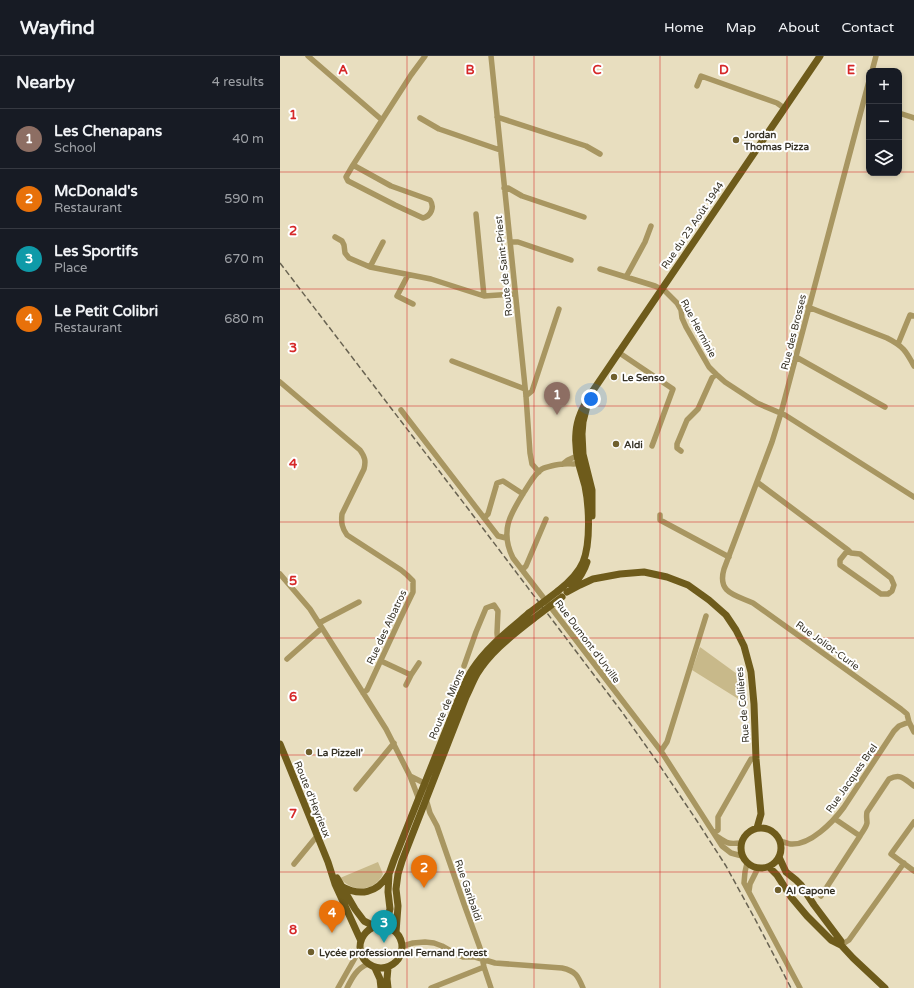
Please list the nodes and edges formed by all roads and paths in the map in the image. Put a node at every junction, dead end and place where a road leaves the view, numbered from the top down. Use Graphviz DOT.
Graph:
graph roads {
  1 [pos="308,56"];
  2 [pos="425,56"];
  3 [pos="490,56"];
  4 [pos="819,56"];
  5 [pos="876,56"];
  6 [pos="873,68"];
  7 [pos="697,86"];
  8 [pos="866,100"];
  9 [pos="784,108"];
  10 [pos="902,113"];
  11 [pos="497,116"];
  12 [pos="420,118"];
  13 [pos="914,118"];
  14 [pos="382,120"];
  15 [pos="500,150"];
  16 [pos="600,154"];
  17 [pos="353,165"];
  18 [pos="504,188"];
  19 [pos="476,214"];
  20 [pos="584,217"];
  21 [pos="650,226"];
  22 [pos="335,237"];
  23 [pos="383,242"];
  24 [pos="510,242"];
  25 [pos="571,260"];
  26 [pos="370,267"];
  27 [pos="600,268"];
  28 [pos="408,275"];
  29 [pos="626,277"];
  30 [pos="661,289"];
  31 [pos="515,294"];
  32 [pos="484,296"];
  33 [pos="414,304"];
  34 [pos="808,307"];
  35 [pos="559,309"];
  36 [pos="914,316"];
  37 [pos="898,344"];
  38 [pos="618,352"];
  39 [pos="796,357"];
  40 [pos="452,361"];
  41 [pos="914,366"];
  42 [pos="716,374"];
  43 [pos="280,382"];
  44 [pos="525,389"];
  45 [pos="526,396"];
  46 [pos="885,407"];
  47 [pos="401,410"];
  48 [pos="781,413"];
  49 [pos="652,446"];
  50 [pos="681,451"];
  51 [pos="580,455"];
  52 [pos="582,463"];
  53 [pos="563,464"];
  54 [pos="538,472"];
  55 [pos="757,482"];
  56 [pos="523,494"];
  57 [pos="914,497"];
  58 [pos="660,515"];
  59 [pos="484,518"];
  60 [pos="546,519"];
  61 [pos="506,538"];
  62 [pos="848,550"];
  63 [pos="729,558"];
  64 [pos="522,570"];
  65 [pos="280,574"];
  66 [pos="722,583"];
  67 [pos="562,593"];
  68 [pos="359,602"];
  69 [pos="531,616"];
  70 [pos="706,616"];
  71 [pos="320,626"];
  72 [pos="497,639"];
  73 [pos="499,648"];
  74 [pos="287,659"];
  75 [pos="381,661"];
  76 [pos="419,663"];
  77 [pos="464,666"];
  78 [pos="411,674"];
  79 [pos="406,685"];
  80 [pos="363,693"];
  81 [pos="910,722"];
  82 [pos="914,732"];
  83 [pos="394,743"];
  84 [pos="280,746"];
  85 [pos="660,751"];
  86 [pos="756,759"];
  87 [pos="410,776"];
  88 [pos="424,783"];
  89 [pos="914,786"];
  90 [pos="356,789"];
  91 [pos="430,789"];
  92 [pos="422,798"];
  93 [pos="835,819"];
  94 [pos="914,822"];
  95 [pos="757,828"];
  96 [pos="715,835"];
  97 [pos="318,836"];
  98 [pos="860,836"];
  99 [pos="780,841"];
  100 [pos="741,843"];
  101 [pos="742,856"];
  102 [pos="779,857"];
  103 [pos="328,862"];
  104 [pos="747,862"];
  105 [pos="904,863"];
  106 [pos="294,864"];
  107 [pos="769,867"];
  108 [pos="758,868"];
  109 [pos="914,870"];
  110 [pos="388,874"];
  111 [pos="341,886"];
  112 [pos="748,891"];
  113 [pos="821,896"];
  114 [pos="378,926"];
  115 [pos="396,932"];
  116 [pos="361,941"];
  117 [pos="841,945"];
  118 [pos="403,946"];
  119 [pos="360,949"];
  120 [pos="483,959"];
  121 [pos="368,964"];
  122 [pos="484,967"];
  123 [pos="375,968"];
  124 [pos="388,968"];
  125 [pos="338,988"];
  126 [pos="347,988"];
  127 [pos="381,988"];
  128 [pos="388,988"];
  129 [pos="431,988"];
  130 [pos="491,988"];
  131 [pos="583,988"];
  132 [pos="800,988"];
  133 [pos="885,988"];
  1 -- 14 [label="street"];
  2 -- 14 [label="street"];
  3 -- 11 [label="street, Route de Saint-Priest"];
  4 -- 9 [label="main road, Rue du 23 Août 1944"];
  5 -- 6 [label="street"];
  7 -- 9 [label="street"];
  8 -- 34 [label="street, Rue des Brosses"];
  9 -- 30 [label="main road, Rue du 23 Août 1944"];
  10 -- 13 [label="street"];
  11 -- 15 [label="street, Route de Saint-Priest"];
  11 -- 16 [label="street"];
  12 -- 15 [label="street"];
  14 -- 17 [label="street"];
  15 -- 18 [label="street, Route de Saint-Priest"];
  17 -- 17 [label="street"];
  18 -- 20 [label="street"];
  18 -- 24 [label="street, Route de Saint-Priest"];
  19 -- 32 [label="street"];
  21 -- 29 [label="street"];
  22 -- 26 [label="street"];
  23 -- 26 [label="street"];
  24 -- 25 [label="street"];
  24 -- 31 [label="street, Route de Saint-Priest"];
  26 -- 28 [label="street"];
  27 -- 29 [label="street"];
  28 -- 32 [label="street"];
  28 -- 33 [label="street"];
  29 -- 30 [label="street"];
  30 -- 38 [label="main road, Rue du 23 Août 1944"];
  30 -- 42 [label="street, Rue Herminie"];
  31 -- 32 [label="street"];
  31 -- 44 [label="street, Route de Saint-Priest"];
  34 -- 37 [label="street"];
  34 -- 39 [label="street, Rue des Brosses"];
  35 -- 45 [label="street"];
  36 -- 37 [label="street"];
  37 -- 41 [label="street"];
  38 -- 49 [label="street"];
  38 -- 51 [label="main road, Rue du 23 Août 1944"];
  39 -- 46 [label="street"];
  39 -- 48 [label="street, Rue des Brosses"];
  40 -- 44 [label="street"];
  42 -- 48 [label="street, Rue Herminie"];
  42 -- 50 [label="street"];
  43 -- 75 [label="street, Rue des Albatros"];
  44 -- 45 [label="street, Route de Saint-Priest"];
  45 -- 54 [label="street, Route de Saint-Priest"];
  47 -- 59 [label="street"];
  48 -- 55 [label="street, Rue des Brosses"];
  48 -- 57 [label="street, Rue Herminie"];
  51 -- 52 [label="main road, Rue du 23 Août 1944"];
  51 -- 53 [label="street"];
  52 -- 53 [label="street"];
  52 -- 67 [label="main road, Rue du 23 Août 1944"];
  53 -- 54 [label="street"];
  54 -- 56 [label="street"];
  55 -- 62 [label="street"];
  55 -- 63 [label="street, Rue des Brosses"];
  56 -- 59 [label="street"];
  56 -- 61 [label="street"];
  58 -- 63 [label="street"];
  59 -- 61 [label="street"];
  60 -- 64 [label="street"];
  61 -- 64 [label="street, Rue Dumont d'Urville"];
  62 -- 62 [label="street"];
  63 -- 66 [label="street, Rue des Brosses"];
  64 -- 85 [label="street, Rue Dumont d'Urville"];
  65 -- 71 [label="street, Rue Garibaldi"];
  66 -- 81 [label="street, Rue Joliot-Curie"];
  67 -- 69 [label="main road, bridge"];
  67 -- 86 [label="main road, Rue de Collières"];
  68 -- 71 [label="street"];
  69 -- 72 [label="main road, Route de Mions"];
  69 -- 73 [label="main road, Route de Mions"];
  70 -- 85 [label="street"];
  71 -- 74 [label="street"];
  71 -- 80 [label="street, Rue Garibaldi"];
  72 -- 73 [label="street"];
  72 -- 77 [label="street"];
  72 -- 88 [label="main road, Route de Mions"];
  73 -- 91 [label="main road, Route de Mions"];
  75 -- 78 [label="street"];
  75 -- 80 [label="street, Rue des Albatros"];
  76 -- 78 [label="street"];
  78 -- 79 [label="street"];
  80 -- 83 [label="street, Rue Garibaldi"];
  81 -- 82 [label="street, Rue Joliot-Curie"];
  81 -- 93 [label="street, Rue Jacques Brel"];
  83 -- 87 [label="street, Rue Garibaldi"];
  83 -- 90 [label="street"];
  84 -- 97 [label="main road, Route d'Heyrieux"];
  85 -- 96 [label="street, Rue Dumont d'Urville"];
  86 -- 95 [label="main road, Rue de Collières"];
  86 -- 96 [label="street"];
  87 -- 88 [label="street"];
  87 -- 92 [label="street, Rue Garibaldi"];
  88 -- 91 [label="street"];
  88 -- 92 [label="main road, Route de Mions"];
  89 -- 98 [label="street"];
  91 -- 92 [label="main road, Route de Mions"];
  92 -- 110 [label="main road, Route de Mions"];
  92 -- 115 [label="main road, Route de Mions"];
  92 -- 120 [label="street, Rue Garibaldi"];
  93 -- 98 [label="street"];
  93 -- 99 [label="street, Rue Jacques Brel"];
  94 -- 105 [label="street"];
  95 -- 99 [label="main road"];
  95 -- 100 [label="main road"];
  96 -- 100 [label="street"];
  96 -- 101 [label="street, Rue Dumont d'Urville"];
  97 -- 103 [label="main road, Route d'Heyrieux"];
  97 -- 106 [label="street"];
  98 -- 113 [label="street"];
  99 -- 102 [label="main road"];
  100 -- 101 [label="main road"];
  101 -- 104 [label="main road"];
  102 -- 107 [label="main road"];
  102 -- 117 [label="main road"];
  103 -- 111 [label="main road, Route d'Heyrieux"];
  103 -- 116 [label="main road, Route d'Heyrieux"];
  104 -- 108 [label="main road"];
  104 -- 112 [label="street"];
  105 -- 109 [label="street"];
  105 -- 117 [label="street"];
  107 -- 108 [label="main road"];
  107 -- 117 [label="main road"];
  108 -- 112 [label="street"];
  110 -- 111 [label="main road, Route de Mions"];
  110 -- 114 [label="main road, Route de Mions"];
  111 -- 114 [label="main road, Route d'Heyrieux"];
  112 -- 132 [label="street"];
  114 -- 115 [label="main road"];
  114 -- 116 [label="main road"];
  115 -- 118 [label="main road"];
  116 -- 119 [label="main road"];
  117 -- 133 [label="main road"];
  118 -- 120 [label="street"];
  118 -- 124 [label="main road"];
  119 -- 121 [label="main road"];
  119 -- 125 [label="street"];
  120 -- 122 [label="street, Rue Garibaldi"];
  120 -- 131 [label="street"];
  121 -- 123 [label="main road"];
  121 -- 126 [label="street"];
  122 -- 129 [label="street"];
  122 -- 130 [label="street, Rue Garibaldi"];
  123 -- 124 [label="main road"];
  123 -- 127 [label="main road"];
  124 -- 128 [label="main road"];
}
